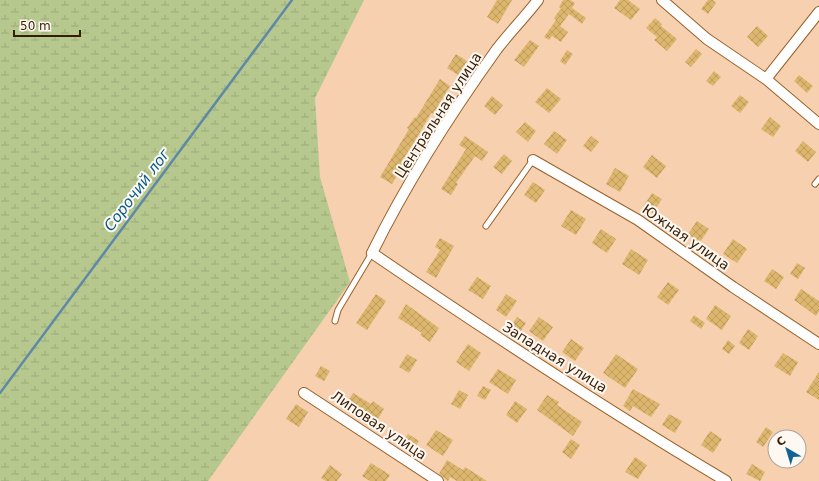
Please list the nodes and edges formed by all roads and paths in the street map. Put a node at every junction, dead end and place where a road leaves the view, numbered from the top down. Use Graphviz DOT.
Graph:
graph roads {
  1 [pos="538,0"];
  2 [pos="662,0"];
  3 [pos="819,12"];
  4 [pos="766,79"];
  5 [pos="819,124"];
  6 [pos="533,160"];
  7 [pos="819,179"];
  8 [pos="815,184"];
  9 [pos="486,226"];
  10 [pos="372,253"];
  11 [pos="335,321"];
  12 [pos="819,344"];
  13 [pos="304,392"];
  14 [pos="438,481"];
  15 [pos="726,481"];
  1 -- 10 [label="street, Центральная улица"];
  2 -- 4 [label="street"];
  3 -- 4 [label="street"];
  4 -- 5 [label="street"];
  6 -- 9 [label="lane"];
  6 -- 12 [label="street, Южная улица"];
  7 -- 8 [label="lane"];
  10 -- 11 [label="lane"];
  10 -- 15 [label="street, Западная улица"];
  13 -- 14 [label="street, Липовая улица"];
}
